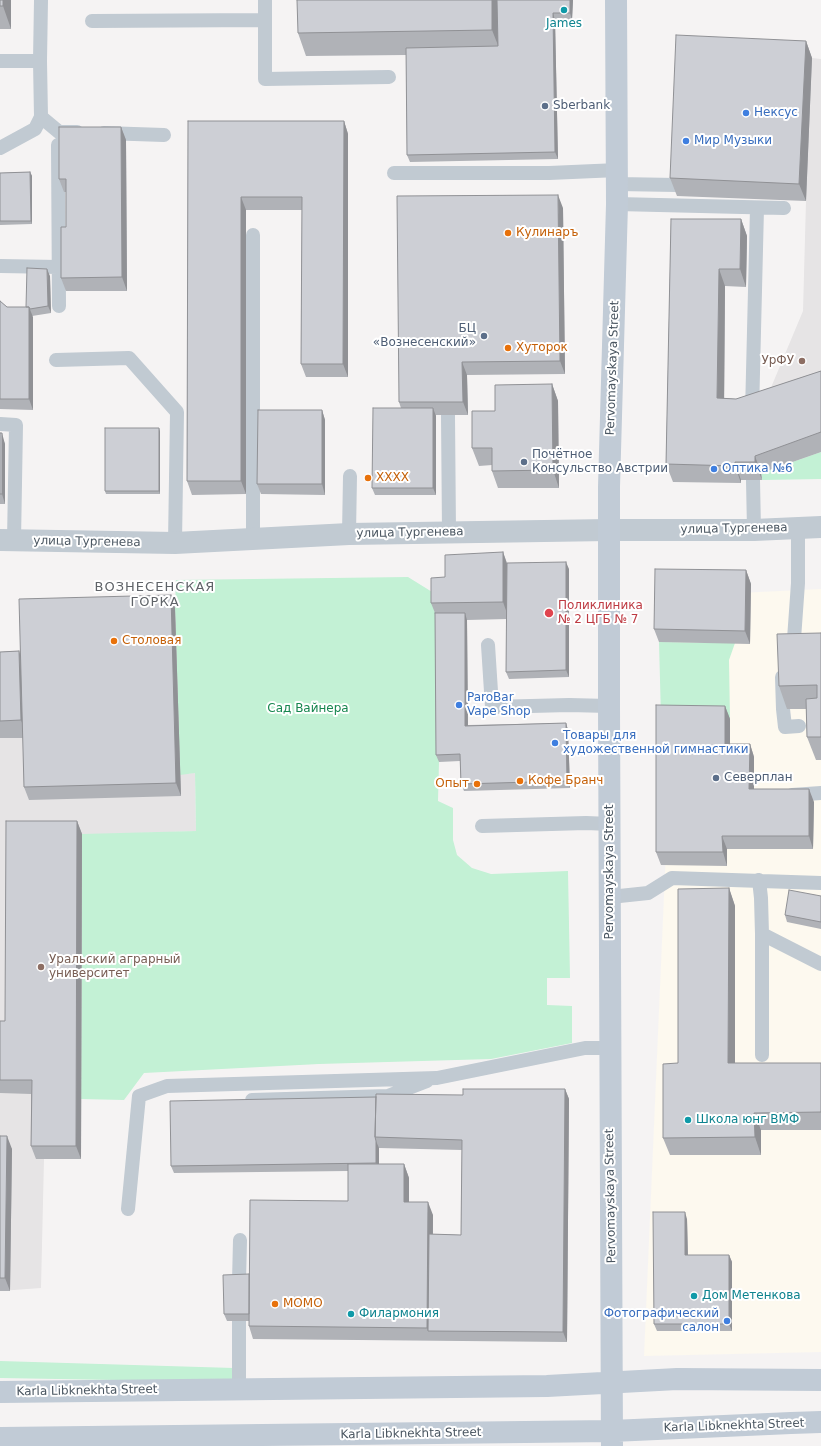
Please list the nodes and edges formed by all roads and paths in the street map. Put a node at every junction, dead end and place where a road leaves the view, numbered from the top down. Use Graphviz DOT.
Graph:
graph roads {
  1 [pos="41,0"];
  2 [pos="265,0"];
  3 [pos="616,0"];
  4 [pos="265,20"];
  5 [pos="92,21"];
  6 [pos="0,61"];
  7 [pos="40,61"];
  8 [pos="389,77"];
  9 [pos="41,117"];
  10 [pos="164,134"];
  11 [pos="58,145"];
  12 [pos="0,148"];
  13 [pos="394,173"];
  14 [pos="677,185"];
  15 [pos="617,186"];
  16 [pos="757,208"];
  17 [pos="784,208"];
  18 [pos="253,235"];
  19 [pos="0,266"];
  20 [pos="58,267"];
  21 [pos="58,306"];
  22 [pos="56,360"];
  23 [pos="752,413"];
  24 [pos="448,415"];
  25 [pos="0,424"];
  26 [pos="350,476"];
  27 [pos="753,480"];
  28 [pos="821,527"];
  29 [pos="798,528"];
  30 [pos="609,530"];
  31 [pos="754,530"];
  32 [pos="450,533"];
  33 [pos="349,534"];
  34 [pos="253,540"];
  35 [pos="7,541"];
  36 [pos="175,543"];
  37 [pos="488,645"];
  38 [pos="608,706"];
  39 [pos="799,726"];
  40 [pos="821,793"];
  41 [pos="778,794"];
  42 [pos="610,824"];
  43 [pos="482,826"];
  44 [pos="759,880"];
  45 [pos="821,883"];
  46 [pos="610,897"];
  47 [pos="762,934"];
  48 [pos="821,964"];
  49 [pos="610,1048"];
  50 [pos="762,1055"];
  51 [pos="437,1078"];
  52 [pos="252,1100"];
  53 [pos="128,1209"];
  54 [pos="240,1240"];
  55 [pos="239,1282"];
  56 [pos="239,1321"];
  57 [pos="821,1380"];
  58 [pos="611,1382"];
  59 [pos="239,1389"];
  60 [pos="0,1392"];
  61 [pos="821,1422"];
  62 [pos="0,1438"];
  63 [pos="612,1439"];
  1 -- 7 [label="lane"];
  2 -- 4 [label="lane"];
  3 -- 15 [label="main road, Pervomayskaya Street"];
  4 -- 5 [label="lane"];
  4 -- 8 [label="lane"];
  6 -- 7 [label="lane"];
  7 -- 9 [label="lane"];
  9 -- 10 [label="lane"];
  9 -- 12 [label="lane"];
  11 -- 20 [label="lane"];
  13 -- 15 [label="lane"];
  14 -- 15 [label="lane"];
  15 -- 16 [label="lane"];
  15 -- 30 [label="main road, Pervomayskaya Street"];
  16 -- 17 [label="lane"];
  16 -- 23 [label="lane"];
  18 -- 34 [label="lane"];
  19 -- 20 [label="lane"];
  20 -- 21 [label="lane"];
  22 -- 36 [label="lane"];
  24 -- 32 [label="lane"];
  25 -- 35 [label="lane"];
  26 -- 33 [label="lane"];
  27 -- 31 [label="lane"];
  28 -- 29 [label="street, улица Тургенева"];
  29 -- 31 [label="street, улица Тургенева"];
  29 -- 39 [label="lane"];
  30 -- 31 [label="street, улица Тургенева"];
  30 -- 32 [label="street, улица Тургенева"];
  30 -- 38 [label="main road, Pervomayskaya Street"];
  32 -- 33 [label="street, улица Тургенева"];
  33 -- 34 [label="street, улица Тургенева"];
  34 -- 36 [label="street, улица Тургенева"];
  35 -- 36 [label="street, улица Тургенева"];
  37 -- 38 [label="lane"];
  38 -- 42 [label="main road, Pervomayskaya Street"];
  40 -- 41 [label="lane"];
  42 -- 43 [label="lane"];
  42 -- 46 [label="main road, Pervomayskaya Street"];
  44 -- 45 [label="lane"];
  44 -- 46 [label="lane"];
  44 -- 47 [label="lane"];
  46 -- 49 [label="main road, Pervomayskaya Street"];
  47 -- 48 [label="lane"];
  47 -- 50 [label="lane"];
  49 -- 51 [label="lane"];
  49 -- 58 [label="main road, Pervomayskaya Street"];
  51 -- 52 [label="lane"];
  51 -- 53 [label="lane"];
  54 -- 55 [label="lane"];
  56 -- 59 [label="lane"];
  57 -- 58 [label="main road, Karla Libknekhta Street"];
  58 -- 59 [label="main road, Karla Libknekhta Street"];
  58 -- 63 [label="main road, Pervomayskaya Street"];
  59 -- 60 [label="main road, Karla Libknekhta Street"];
  61 -- 63 [label="main road, Karla Libknekhta Street"];
  62 -- 63 [label="main road, Karla Libknekhta Street"];
}
